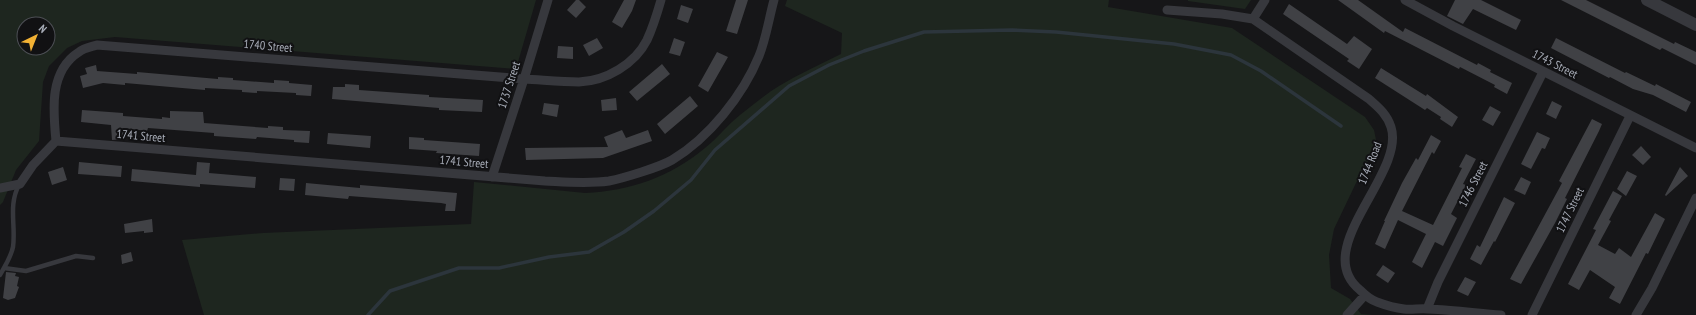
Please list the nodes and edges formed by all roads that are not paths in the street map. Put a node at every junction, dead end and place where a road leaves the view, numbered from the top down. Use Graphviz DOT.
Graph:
graph roads {
  1 [pos="548,0"];
  2 [pos="661,0"];
  3 [pos="774,0"];
  4 [pos="1265,0"];
  5 [pos="1405,0"];
  6 [pos="1647,0"];
  7 [pos="1167,10"];
  8 [pos="1253,19"];
  9 [pos="1696,24"];
  10 [pos="1543,72"];
  11 [pos="524,79"];
  12 [pos="1630,116"];
  13 [pos="56,141"];
  14 [pos="1696,148"];
  15 [pos="492,177"];
  16 [pos="20,184"];
  17 [pos="0,188"];
  18 [pos="1696,198"];
  19 [pos="93,258"];
  20 [pos="4,268"];
  21 [pos="0,275"];
  22 [pos="1365,295"];
  23 [pos="1427,309"];
  24 [pos="1347,315"];
  25 [pos="1501,315"];
  26 [pos="1532,315"];
  27 [pos="1636,315"];
  1 -- 11 [label="street, 1737 Street"];
  2 -- 11 [label="street, 1740 Street"];
  3 -- 15 [label="street, 1741 Street"];
  4 -- 8 [label="street"];
  5 -- 10 [label="street, 1743 Street"];
  6 -- 9 [label="street"];
  7 -- 8 [label="street, 1744 Road"];
  8 -- 22 [label="street, 1744 Road"];
  10 -- 12 [label="street, 1743 Street"];
  10 -- 23 [label="street, 1746 Street"];
  11 -- 13 [label="street, 1740 Street"];
  11 -- 15 [label="street, 1737 Street"];
  12 -- 14 [label="street, 1743 Street"];
  12 -- 26 [label="street, 1747 Street"];
  13 -- 15 [label="street, 1741 Street"];
  13 -- 16 [label="street"];
  16 -- 17 [label="street"];
  16 -- 20 [label="lane"];
  18 -- 27 [label="street"];
  19 -- 20 [label="lane"];
  20 -- 21 [label="lane"];
  22 -- 23 [label="street, 1744 Road"];
  22 -- 24 [label="street"];
  23 -- 25 [label="street, 1744 Road"];
}
